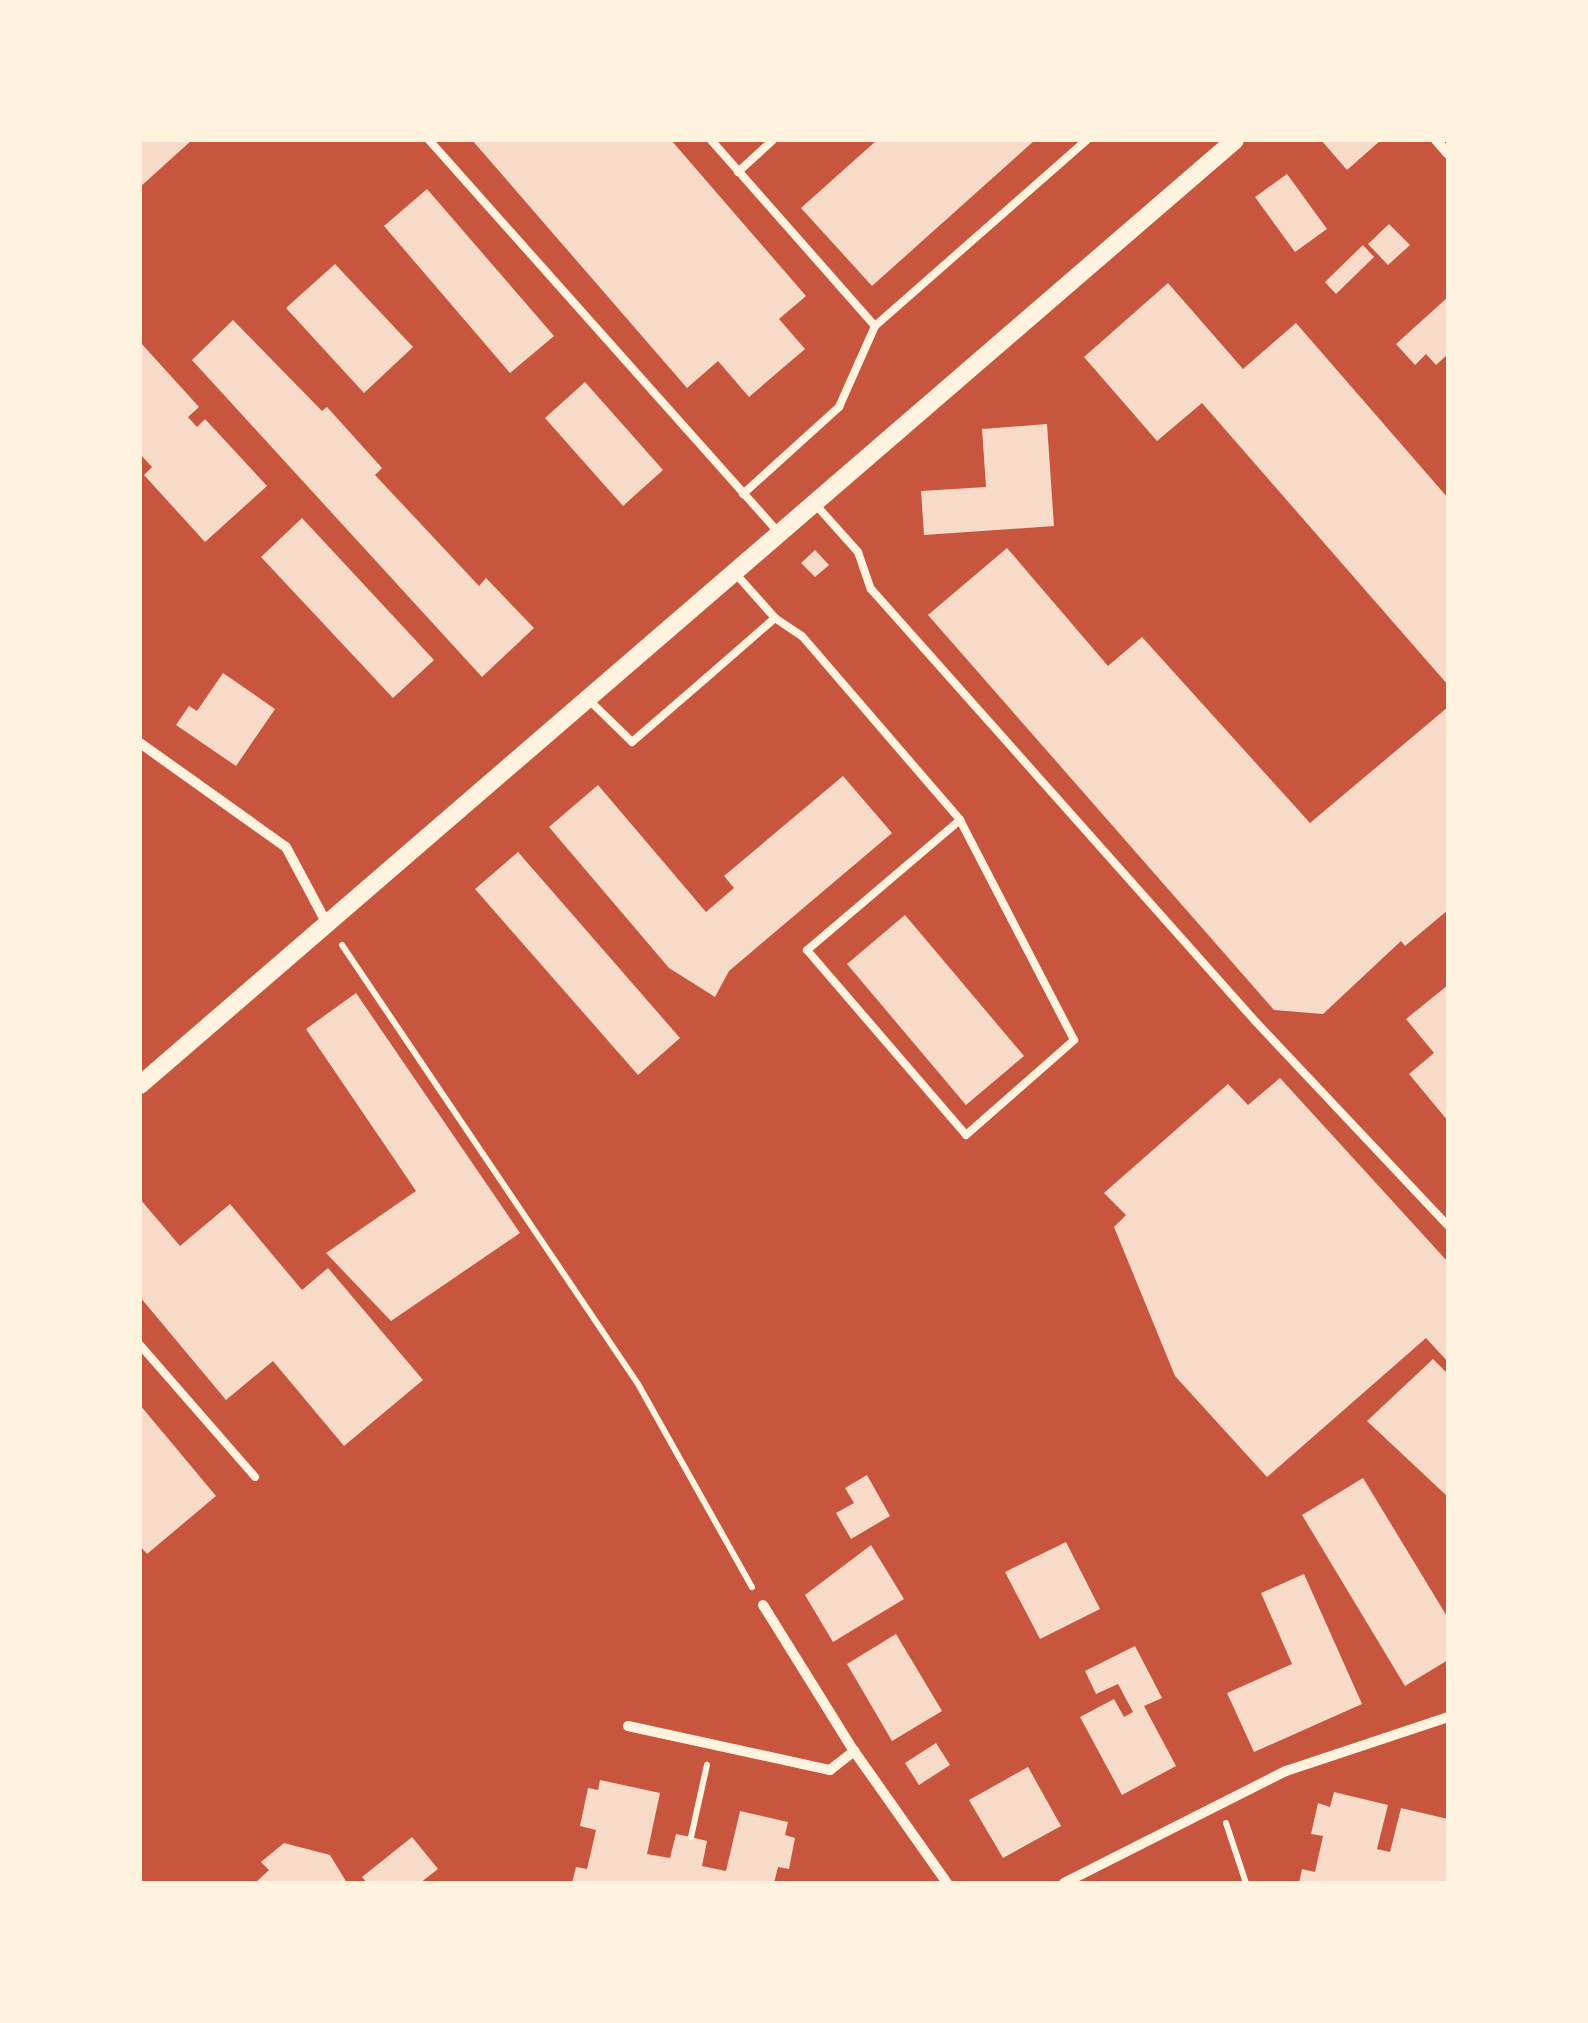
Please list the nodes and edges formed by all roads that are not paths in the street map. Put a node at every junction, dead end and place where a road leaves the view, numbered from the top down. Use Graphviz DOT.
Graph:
graph roads {
  1 [pos="429,140"];
  2 [pos="711,140"];
  3 [pos="773,140"];
  4 [pos="1087,140"];
  5 [pos="1235,140"];
  6 [pos="1436,140"];
  7 [pos="1448,154"];
  8 [pos="738,172"];
  9 [pos="875,326"];
  10 [pos="742,494"];
  11 [pos="816,505"];
  12 [pos="781,535"];
  13 [pos="735,573"];
  14 [pos="776,618"];
  15 [pos="589,700"];
  16 [pos="140,744"];
  17 [pos="960,820"];
  18 [pos="326,922"];
  19 [pos="140,1085"];
  20 [pos="1448,1226"];
  21 [pos="140,1346"];
  22 [pos="255,1478"];
  23 [pos="763,1605"];
  24 [pos="1448,1717"];
  25 [pos="628,1726"];
  26 [pos="854,1751"];
  27 [pos="947,1883"];
  28 [pos="1064,1883"];
  1 -- 10 [label="lane"];
  2 -- 8 [label="lane"];
  3 -- 8 [label="lane"];
  4 -- 9 [label="lane"];
  5 -- 11 [label="street"];
  6 -- 7 [label="street"];
  8 -- 9 [label="lane"];
  9 -- 10 [label="lane"];
  10 -- 12 [label="lane"];
  11 -- 12 [label="street"];
  11 -- 20 [label="lane"];
  12 -- 13 [label="street"];
  13 -- 14 [label="lane"];
  13 -- 15 [label="street"];
  14 -- 15 [label="lane"];
  14 -- 17 [label="lane"];
  15 -- 18 [label="street"];
  16 -- 18 [label="street"];
  17 -- 17 [label="lane"];
  18 -- 19 [label="street"];
  21 -- 22 [label="lane"];
  23 -- 26 [label="street"];
  24 -- 28 [label="street"];
  25 -- 26 [label="street"];
  26 -- 27 [label="street"];
}
